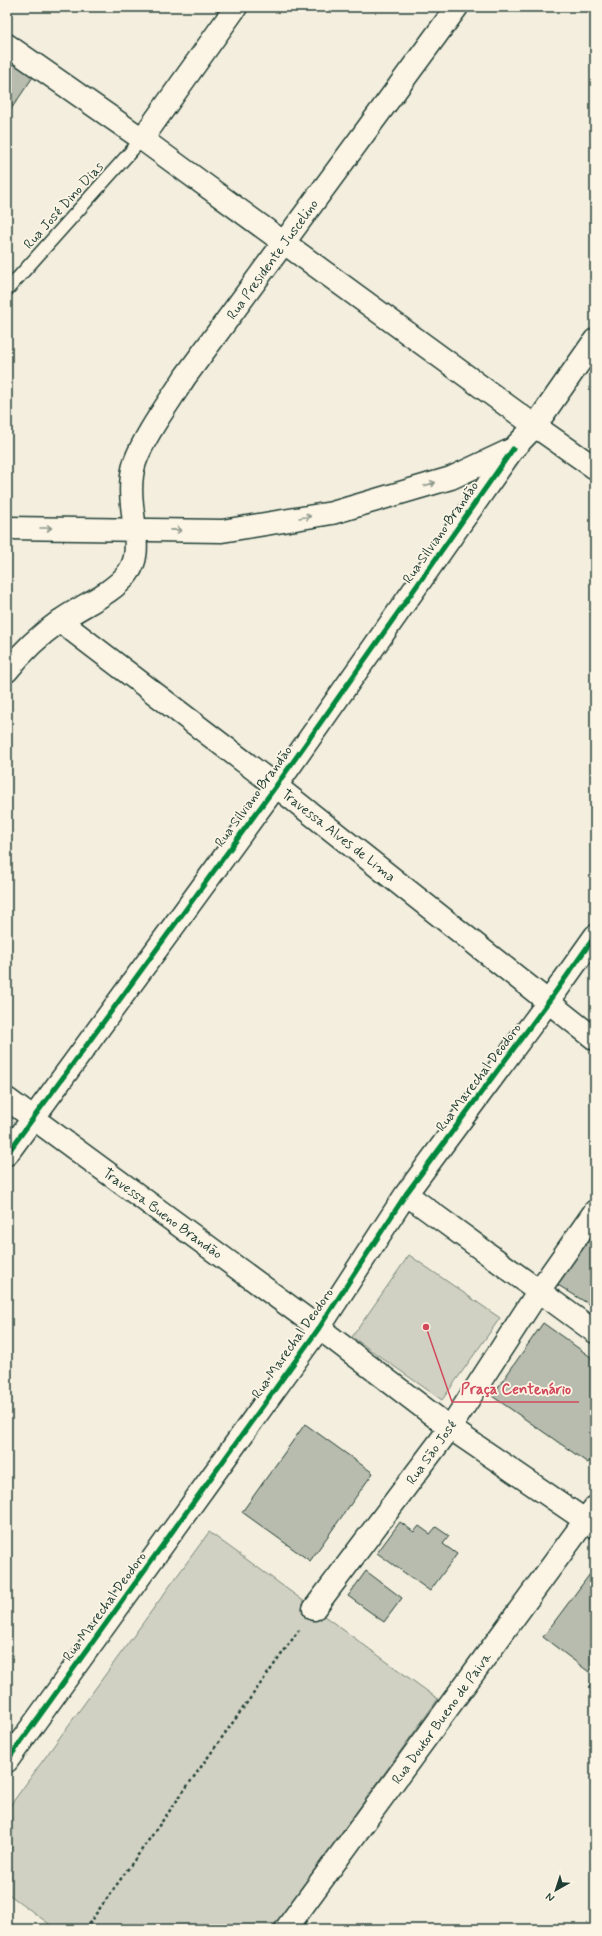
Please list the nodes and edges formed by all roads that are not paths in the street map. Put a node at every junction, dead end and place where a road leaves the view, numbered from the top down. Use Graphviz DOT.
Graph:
graph roads {
  1 [pos="236,7"];
  2 [pos="457,7"];
  3 [pos="7,45"];
  4 [pos="142,139"];
  5 [pos="285,243"];
  6 [pos="7,290"];
  7 [pos="595,340"];
  8 [pos="535,426"];
  9 [pos="513,449"];
  10 [pos="595,468"];
  11 [pos="7,528"];
  12 [pos="135,529"];
  13 [pos="60,621"];
  14 [pos="7,671"];
  15 [pos="276,786"];
  16 [pos="595,936"];
  17 [pos="549,1001"];
  18 [pos="595,1039"];
  19 [pos="7,1099"];
  20 [pos="33,1117"];
  21 [pos="7,1154"];
  22 [pos="406,1194"];
  23 [pos="595,1211"];
  24 [pos="538,1292"];
  25 [pos="319,1328"];
  26 [pos="595,1332"];
  27 [pos="450,1428"];
  28 [pos="592,1518"];
  29 [pos="314,1609"];
  30 [pos="7,1761"];
  31 [pos="286,1929"];
  1 -- 4 [label="street"];
  2 -- 5 [label="street, Rua Presidente Juscelino"];
  3 -- 4 [label="street"];
  4 -- 5 [label="street"];
  4 -- 6 [label="lane, Rua José Dino Dias"];
  5 -- 8 [label="street"];
  5 -- 12 [label="street, Rua Presidente Juscelino"];
  7 -- 8 [label="street"];
  8 -- 9 [label="street"];
  8 -- 10 [label="street"];
  12 -- 9 [label="street, one-way"];
  9 -- 15 [label="street, Rua Silviano Brandão"];
  11 -- 12 [label="street, one-way"];
  12 -- 13 [label="street, Rua Presidente Juscelino"];
  13 -- 14 [label="street, Rua Presidente Juscelino"];
  13 -- 15 [label="street, Travessa Alves de Lima"];
  15 -- 17 [label="street, Travessa Alves de Lima"];
  15 -- 20 [label="street, Rua Silviano Brandão"];
  16 -- 17 [label="street, Rua Marechal Deodoro"];
  17 -- 18 [label="street, Travessa Alves de Lima"];
  17 -- 22 [label="street, Rua Marechal Deodoro"];
  19 -- 20 [label="street, Travessa Bueno Brandão"];
  20 -- 21 [label="street, Rua Silviano Brandão"];
  20 -- 25 [label="street, Travessa Bueno Brandão"];
  22 -- 24 [label="street"];
  22 -- 25 [label="street, Rua Marechal Deodoro"];
  23 -- 24 [label="street, Rua São José"];
  24 -- 26 [label="street"];
  24 -- 27 [label="street, Rua São José"];
  25 -- 27 [label="street, Travessa Bueno Brandão"];
  25 -- 30 [label="street, Rua Marechal Deodoro"];
  27 -- 28 [label="street, Travessa Bueno Brandão"];
  27 -- 29 [label="street, Rua São José"];
  28 -- 31 [label="street, Rua Doutor Bueno de Paiva"];
}
